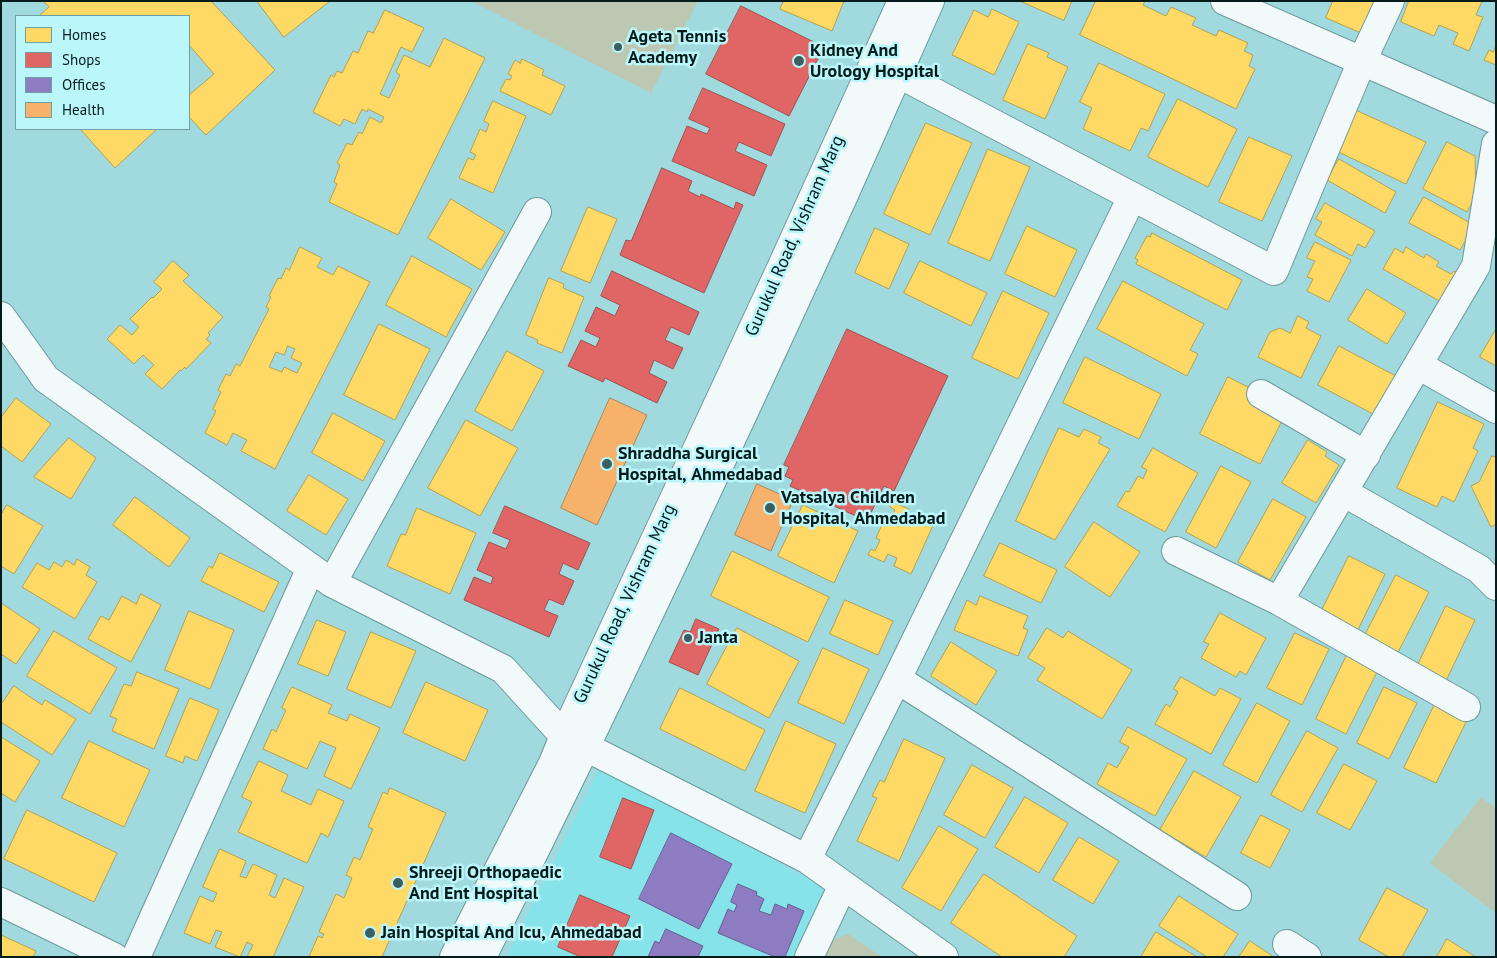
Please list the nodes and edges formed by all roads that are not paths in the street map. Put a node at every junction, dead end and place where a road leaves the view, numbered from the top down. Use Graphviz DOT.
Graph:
graph roads {
  1 [pos="902,1"];
  2 [pos="930,1"];
  3 [pos="1225,1"];
  4 [pos="1390,1"];
  5 [pos="1362,62"];
  6 [pos="886,67"];
  7 [pos="1496,120"];
  8 [pos="1496,144"];
  9 [pos="1132,197"];
  10 [pos="537,212"];
  11 [pos="1,316"];
  12 [pos="1418,365"];
  13 [pos="1261,394"];
  14 [pos="1496,408"];
  15 [pos="1366,455"];
  16 [pos="1343,492"];
  17 [pos="1176,551"];
  18 [pos="321,576"];
  19 [pos="1496,586"];
  20 [pos="1279,601"];
  21 [pos="898,679"];
  22 [pos="1466,707"];
  23 [pos="575,742"];
  24 [pos="807,859"];
  25 [pos="844,885"];
  26 [pos="1237,896"];
  27 [pos="1,902"];
  28 [pos="114,957"];
  29 [pos="136,957"];
  30 [pos="454,957"];
  31 [pos="482,957"];
  32 [pos="809,957"];
  33 [pos="944,957"];
  1 -- 6 [label="street, Gurukul Road, Vishram Marg"];
  2 -- 6 [label="street, Gurukul Road, Vishram Marg"];
  3 -- 5 [label="street"];
  4 -- 5 [label="street"];
  5 -- 7 [label="street"];
  5 -- 9 [label="street"];
  6 -- 9 [label="street"];
  6 -- 23 [label="street, Gurukul Road, Vishram Marg"];
  8 -- 12 [label="street"];
  9 -- 21 [label="street"];
  10 -- 18 [label="street"];
  11 -- 18 [label="street"];
  12 -- 14 [label="street"];
  12 -- 15 [label="street"];
  13 -- 15 [label="street"];
  15 -- 16 [label="street"];
  16 -- 19 [label="street"];
  16 -- 20 [label="street"];
  17 -- 20 [label="street"];
  18 -- 23 [label="street"];
  18 -- 29 [label="street"];
  20 -- 22 [label="street"];
  21 -- 24 [label="street"];
  21 -- 26 [label="street"];
  23 -- 24 [label="street"];
  23 -- 30 [label="street, Gurukul Road, Vishram Marg"];
  23 -- 31 [label="street, Gurukul Road, Vishram Marg"];
  24 -- 25 [label="street"];
  25 -- 32 [label="street"];
  25 -- 33 [label="street"];
  27 -- 28 [label="street"];
}
